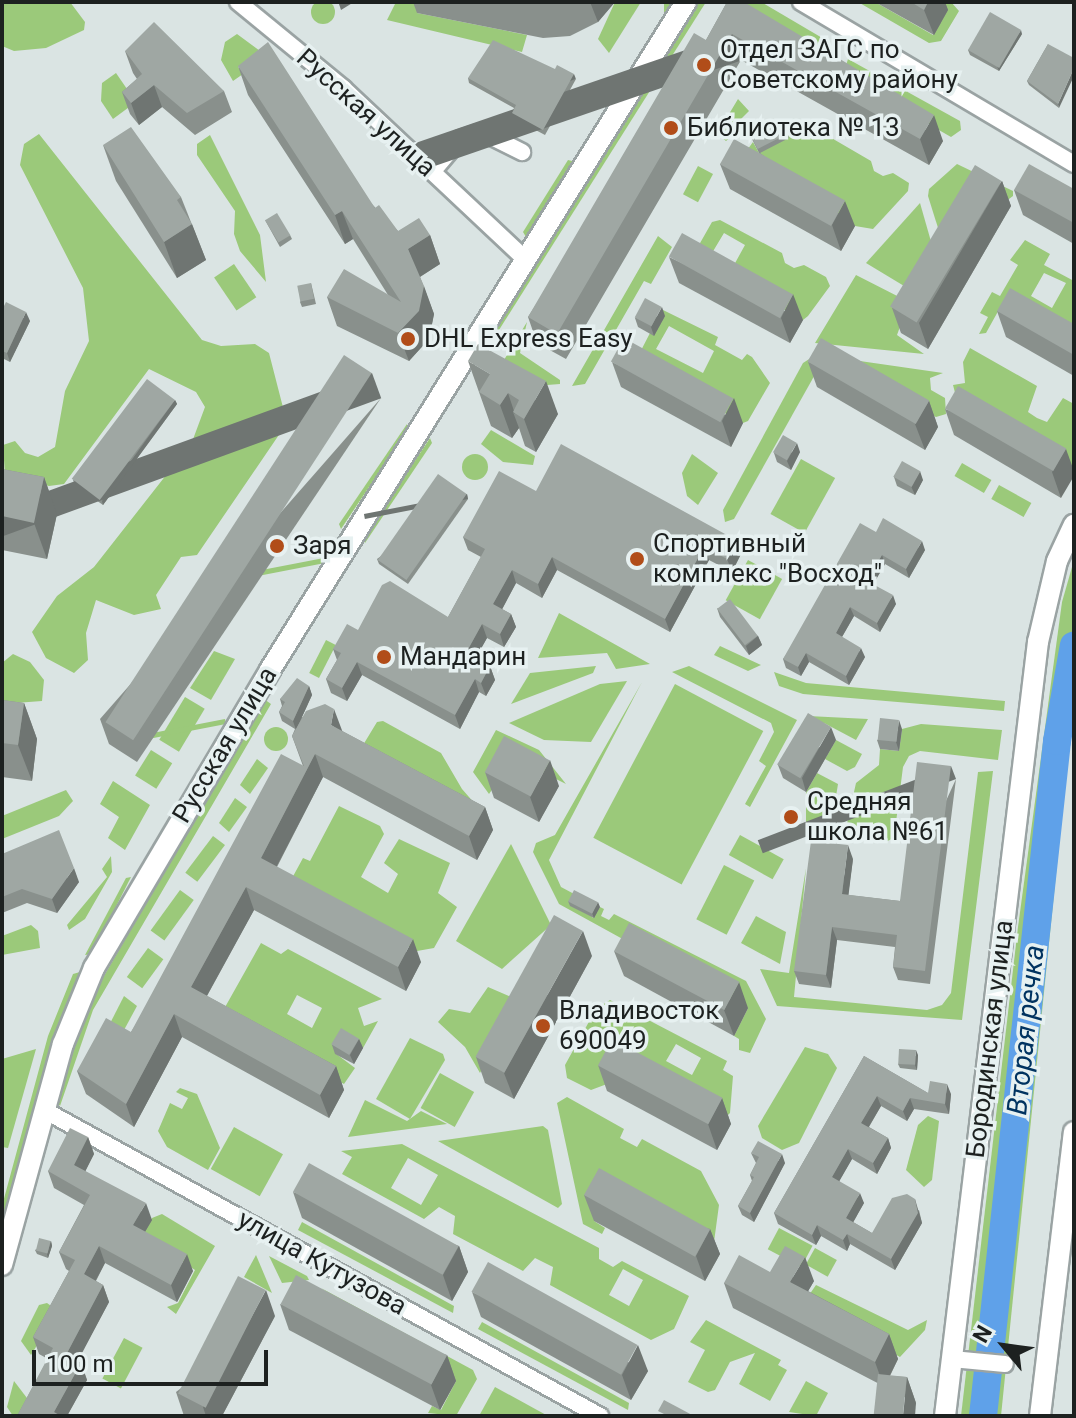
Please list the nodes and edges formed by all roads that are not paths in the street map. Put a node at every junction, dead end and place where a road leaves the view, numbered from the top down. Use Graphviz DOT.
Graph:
graph roads {
  1 [pos="238,2"];
  2 [pos="686,2"];
  3 [pos="801,2"];
  4 [pos="522,152"];
  5 [pos="1074,164"];
  6 [pos="432,172"];
  7 [pos="526,260"];
  8 [pos="1074,525"];
  9 [pos="44,1110"];
  10 [pos="1074,1132"];
  11 [pos="2,1265"];
  12 [pos="952,1359"];
  13 [pos="1005,1364"];
  14 [pos="600,1416"];
  15 [pos="945,1416"];
  16 [pos="1040,1416"];
  1 -- 6 [label="street, Русская улица"];
  2 -- 7 [label="main road, Русская улица"];
  3 -- 5 [label="street"];
  4 -- 6 [label="street"];
  6 -- 7 [label="street, Русская улица"];
  7 -- 9 [label="main road, Русская улица"];
  8 -- 12 [label="main road, Бородинская улица"];
  9 -- 11 [label="main road, Русская улица"];
  9 -- 14 [label="street, улица Кутузова"];
  10 -- 16 [label="main road"];
  12 -- 13 [label="street"];
  12 -- 15 [label="main road, Бородинская улица"];
}
